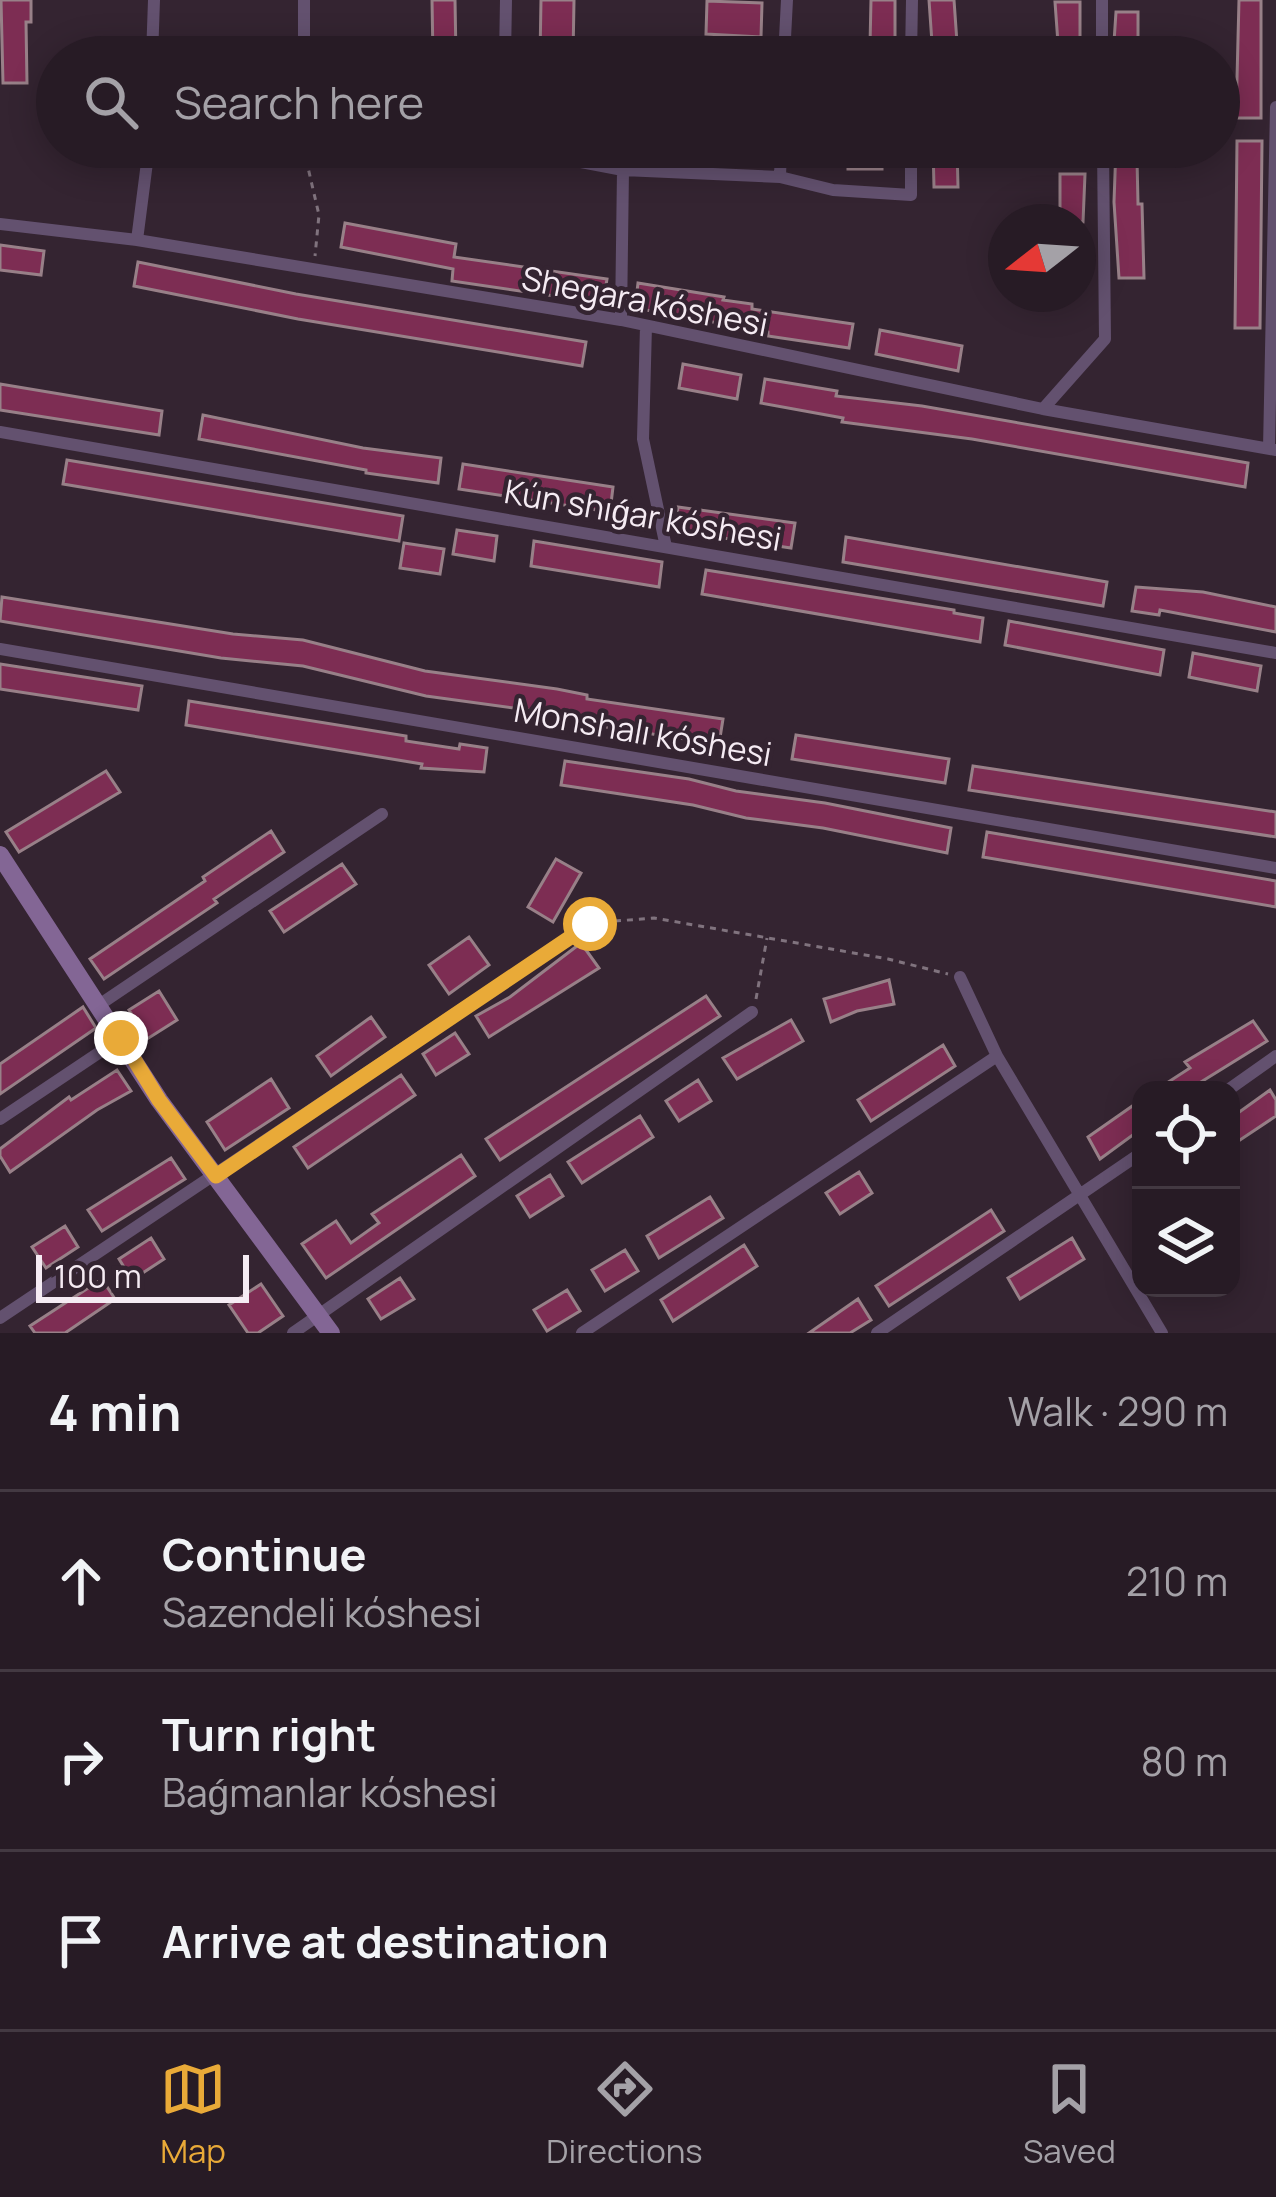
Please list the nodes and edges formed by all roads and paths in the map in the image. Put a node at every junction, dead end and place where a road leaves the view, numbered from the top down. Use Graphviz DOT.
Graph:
graph roads {
  1 [pos="154,0"];
  2 [pos="304,0"];
  3 [pos="506,0"];
  4 [pos="787,0"];
  5 [pos="912,0"];
  6 [pos="1102,0"];
  7 [pos="153,36"];
  8 [pos="304,36"];
  9 [pos="505,36"];
  10 [pos="785,36"];
  11 [pos="911,36"];
  12 [pos="1102,36"];
  13 [pos="1276,107"];
  14 [pos="146,168"];
  15 [pos="309,168"];
  16 [pos="612,168"];
  17 [pos="780,168"];
  18 [pos="911,168"];
  19 [pos="1103,168"];
  20 [pos="623,170"];
  21 [pos="780,177"];
  22 [pos="0,224"];
  23 [pos="137,240"];
  24 [pos="314,270"];
  25 [pos="621,320"];
  26 [pos="646,326"];
  27 [pos="1043,409"];
  28 [pos="0,432"];
  29 [pos="1273,449"];
  30 [pos="667,547"];
  31 [pos="0,649"];
  32 [pos="1276,653"];
  33 [pos="382,814"];
  34 [pos="0,855"];
  35 [pos="1276,868"];
  36 [pos="7,879"];
  37 [pos="590,924"];
  38 [pos="767,938"];
  39 [pos="960,977"];
  40 [pos="99,1005"];
  41 [pos="752,1012"];
  42 [pos="121,1038"];
  43 [pos="997,1056"];
  44 [pos="1276,1056"];
  45 [pos="1240,1082"];
  46 [pos="0,1120"];
  47 [pos="1132,1160"];
  48 [pos="216,1176"];
  49 [pos="1079,1198"];
  50 [pos="317,1317"];
  51 [pos="0,1318"];
  52 [pos="293,1333"];
  53 [pos="331,1333"];
  54 [pos="582,1333"];
  55 [pos="877,1333"];
  56 [pos="1162,1333"];
  1 -- 7 [label="street"];
  2 -- 8 [label="street"];
  3 -- 9 [label="street"];
  4 -- 10 [label="street"];
  5 -- 11 [label="street"];
  6 -- 12 [label="street"];
  13 -- 29 [label="street"];
  14 -- 23 [label="street"];
  15 -- 24 [label="path"];
  16 -- 20 [label="street"];
  17 -- 21 [label="street"];
  18 -- 21 [label="street"];
  19 -- 27 [label="street"];
  20 -- 21 [label="street"];
  20 -- 25 [label="street"];
  22 -- 23 [label="street, Shegara kóshesi"];
  23 -- 24 [label="street, Shegara kóshesi"];
  24 -- 25 [label="street, Shegara kóshesi"];
  25 -- 26 [label="street, Shegara kóshesi"];
  26 -- 27 [label="street, Shegara kóshesi"];
  26 -- 30 [label="street"];
  27 -- 29 [label="street, Shegara kóshesi"];
  28 -- 30 [label="street, Kún shıǵar kóshesi"];
  30 -- 32 [label="street, Kún shıǵar kóshesi"];
  31 -- 35 [label="street, Monshalı kóshesi"];
  33 -- 40 [label="street"];
  34 -- 36 [label="street"];
  36 -- 40 [label="street"];
  37 -- 38 [label="path"];
  37 -- 48 [label="street"];
  38 -- 39 [label="path"];
  38 -- 41 [label="path"];
  39 -- 43 [label="street"];
  40 -- 42 [label="street"];
  41 -- 50 [label="street"];
  42 -- 46 [label="street"];
  42 -- 48 [label="street"];
  43 -- 49 [label="street"];
  43 -- 54 [label="street"];
  44 -- 45 [label="street"];
  47 -- 49 [label="street"];
  48 -- 50 [label="street"];
  48 -- 51 [label="street"];
  49 -- 55 [label="street"];
  49 -- 56 [label="street"];
  50 -- 52 [label="street"];
  50 -- 53 [label="street"];
}
